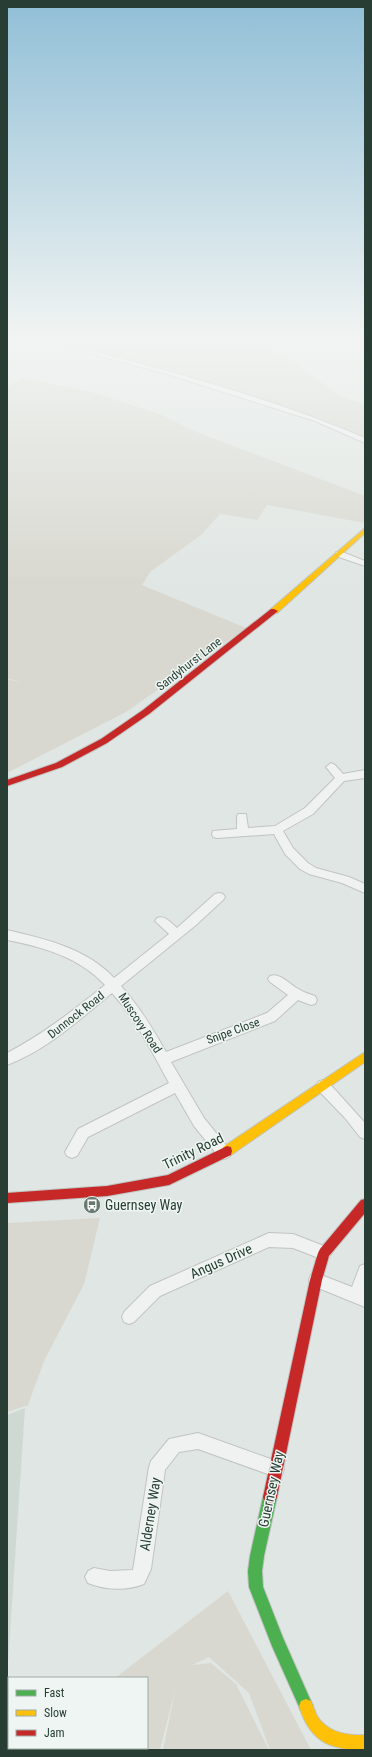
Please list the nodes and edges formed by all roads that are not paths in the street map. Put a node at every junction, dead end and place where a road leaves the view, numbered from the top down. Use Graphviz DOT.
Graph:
graph roads {
  1 [pos="314,419"];
  2 [pos="365,441"];
  3 [pos="365,530"];
  4 [pos="339,554"];
  5 [pos="365,564"];
  6 [pos="331,767"];
  7 [pos="365,774"];
  8 [pos="341,778"];
  9 [pos="7,782"];
  10 [pos="242,818"];
  11 [pos="277,830"];
  12 [pos="243,832"];
  13 [pos="217,834"];
  14 [pos="365,889"];
  15 [pos="219,897"];
  16 [pos="161,921"];
  17 [pos="178,934"];
  18 [pos="7,935"];
  19 [pos="274,978"];
  20 [pos="114,985"];
  21 [pos="296,994"];
  22 [pos="311,1000"];
  23 [pos="365,1056"];
  24 [pos="7,1059"];
  25 [pos="163,1059"];
  26 [pos="177,1085"];
  27 [pos="323,1086"];
  28 [pos="365,1133"];
  29 [pos="72,1152"];
  30 [pos="224,1153"];
  31 [pos="7,1198"];
  32 [pos="365,1204"];
  33 [pos="324,1253"];
  34 [pos="365,1271"];
  35 [pos="316,1280"];
  36 [pos="361,1297"];
  37 [pos="129,1317"];
  38 [pos="276,1469"];
  39 [pos="94,1577"];
  40 [pos="365,1743"];
  1 -- 2 [label="street"];
  3 -- 4 [label="street, Sandyhurst Lane"];
  4 -- 5 [label="street"];
  4 -- 9 [label="street, Sandyhurst Lane"];
  6 -- 8 [label="street"];
  7 -- 8 [label="street"];
  8 -- 11 [label="street"];
  10 -- 12 [label="street"];
  11 -- 12 [label="street"];
  11 -- 14 [label="street"];
  12 -- 13 [label="street"];
  15 -- 17 [label="street, Dunnock Road"];
  16 -- 17 [label="street"];
  17 -- 20 [label="street, Dunnock Road"];
  18 -- 20 [label="street, Muscovy Road"];
  19 -- 21 [label="street"];
  20 -- 24 [label="street, Dunnock Road"];
  20 -- 25 [label="street, Muscovy Road"];
  21 -- 22 [label="street"];
  21 -- 25 [label="street, Snipe Close"];
  23 -- 27 [label="street, Trinity Road"];
  25 -- 26 [label="street, Muscovy Road"];
  26 -- 29 [label="street"];
  26 -- 30 [label="street, Muscovy Road"];
  27 -- 28 [label="street"];
  27 -- 30 [label="street, Trinity Road"];
  30 -- 31 [label="street, Trinity Road"];
  32 -- 33 [label="street, Guernsey Way"];
  33 -- 35 [label="street, Guernsey Way"];
  33 -- 37 [label="street, Angus Drive"];
  34 -- 36 [label="street"];
  35 -- 36 [label="street"];
  35 -- 38 [label="street, Guernsey Way"];
  38 -- 39 [label="street, Alderney Way"];
  38 -- 40 [label="street, Guernsey Way"];
}
